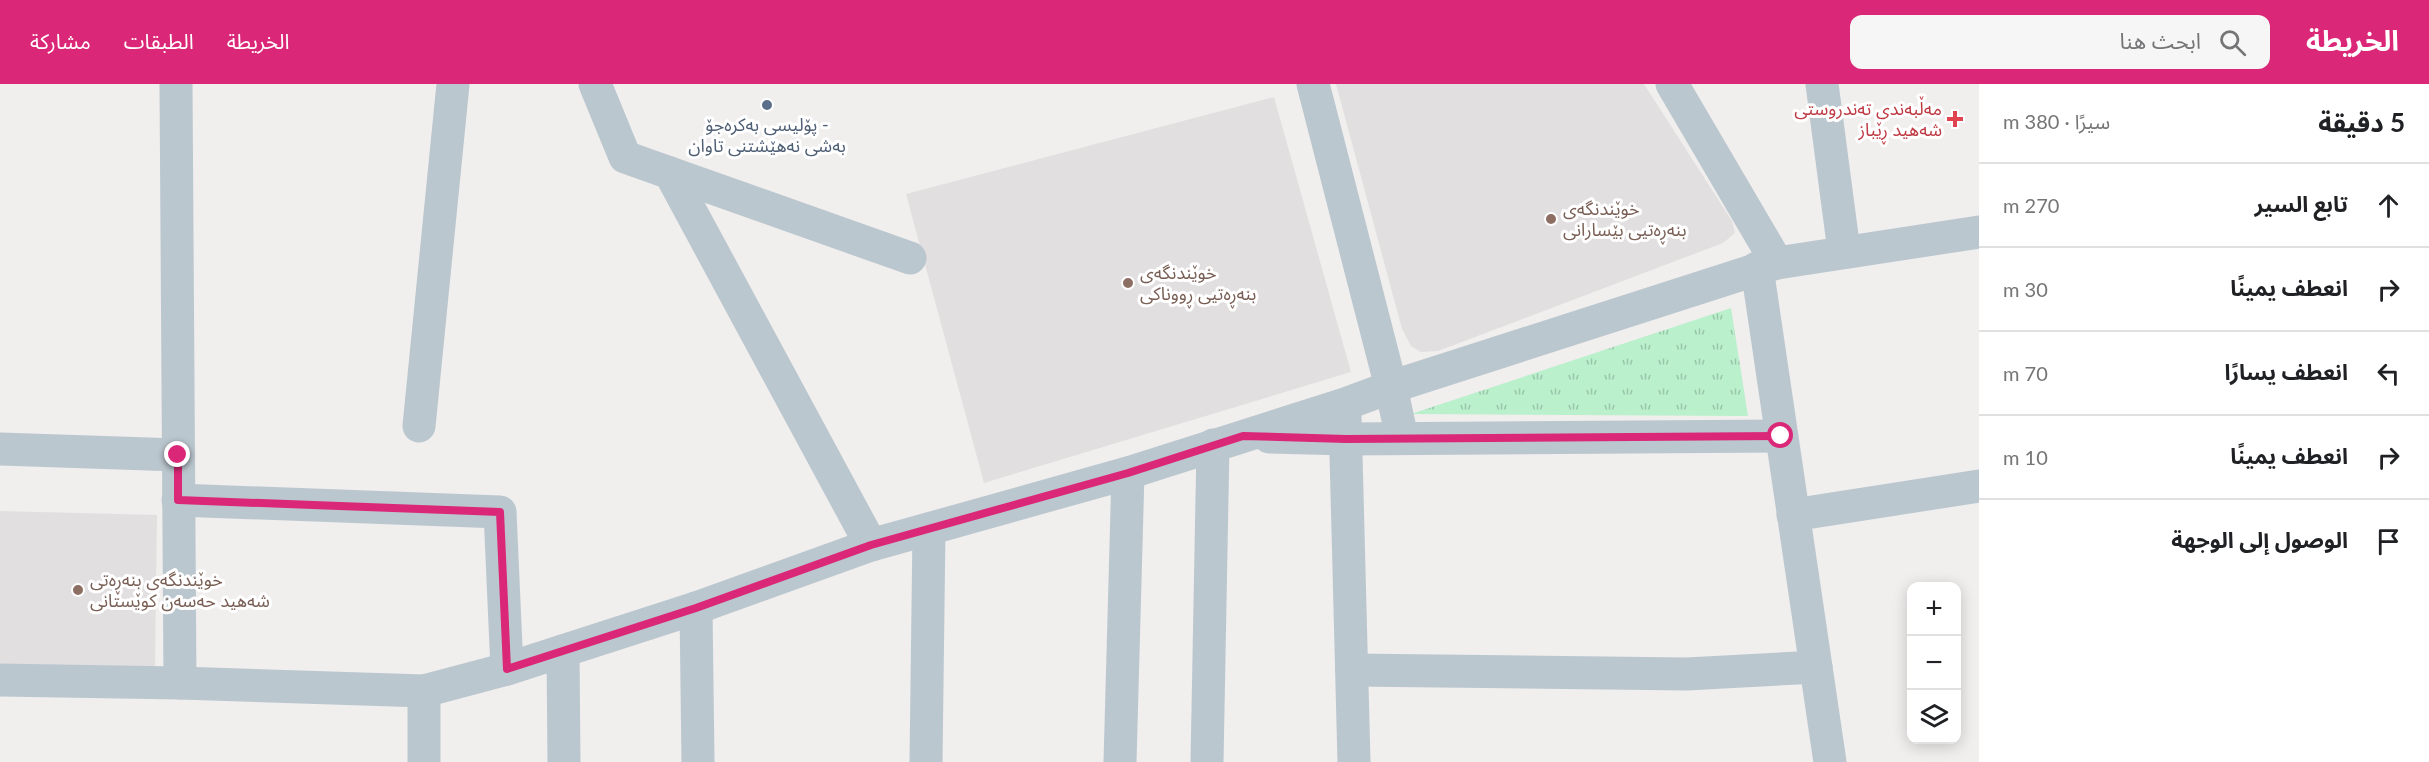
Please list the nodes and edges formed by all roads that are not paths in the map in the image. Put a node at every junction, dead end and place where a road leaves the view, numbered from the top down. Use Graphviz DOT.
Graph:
graph roads {
  1 [pos="176,84"];
  2 [pos="453,84"];
  3 [pos="595,84"];
  4 [pos="1313,84"];
  5 [pos="1672,84"];
  6 [pos="1821,84"];
  7 [pos="670,173"];
  8 [pos="1979,232"];
  9 [pos="1844,251"];
  10 [pos="910,258"];
  11 [pos="1767,266"];
  12 [pos="1391,387"];
  13 [pos="1345,404"];
  14 [pos="419,426"];
  15 [pos="1781,436"];
  16 [pos="1402,438"];
  17 [pos="1346,439"];
  18 [pos="1228,440"];
  19 [pos="0,448"];
  20 [pos="178,455"];
  21 [pos="1128,473"];
  22 [pos="1979,486"];
  23 [pos="178,500"];
  24 [pos="1793,515"];
  25 [pos="929,529"];
  26 [pos="871,545"];
  27 [pos="696,608"];
  28 [pos="564,651"];
  29 [pos="1816,668"];
  30 [pos="507,669"];
  31 [pos="1352,670"];
  32 [pos="0,680"];
  33 [pos="180,683"];
  34 [pos="424,691"];
  35 [pos="424,762"];
  36 [pos="564,762"];
  37 [pos="698,762"];
  38 [pos="926,762"];
  39 [pos="1120,762"];
  40 [pos="1207,762"];
  41 [pos="1354,762"];
  42 [pos="1830,762"];
  1 -- 20 [label="street"];
  2 -- 14 [label="street"];
  3 -- 7 [label="street"];
  4 -- 12 [label="street"];
  5 -- 11 [label="street"];
  6 -- 9 [label="street"];
  7 -- 10 [label="street"];
  7 -- 26 [label="street"];
  8 -- 9 [label="street"];
  9 -- 11 [label="street"];
  11 -- 12 [label="street"];
  11 -- 15 [label="street"];
  12 -- 13 [label="street"];
  12 -- 16 [label="street"];
  13 -- 17 [label="street"];
  13 -- 18 [label="street"];
  15 -- 16 [label="street"];
  15 -- 24 [label="street"];
  16 -- 17 [label="street"];
  17 -- 18 [label="street"];
  17 -- 31 [label="street"];
  18 -- 21 [label="street"];
  18 -- 40 [label="street"];
  19 -- 20 [label="street"];
  20 -- 23 [label="street"];
  21 -- 25 [label="street"];
  21 -- 39 [label="street"];
  22 -- 24 [label="street"];
  23 -- 30 [label="street"];
  23 -- 33 [label="street"];
  24 -- 29 [label="street"];
  25 -- 26 [label="street"];
  25 -- 38 [label="street"];
  26 -- 27 [label="street"];
  27 -- 28 [label="street"];
  27 -- 37 [label="street"];
  28 -- 30 [label="street"];
  28 -- 36 [label="street"];
  29 -- 31 [label="street"];
  29 -- 42 [label="street"];
  30 -- 34 [label="street"];
  31 -- 41 [label="street"];
  32 -- 33 [label="street"];
  33 -- 34 [label="street"];
  34 -- 35 [label="street"];
}
